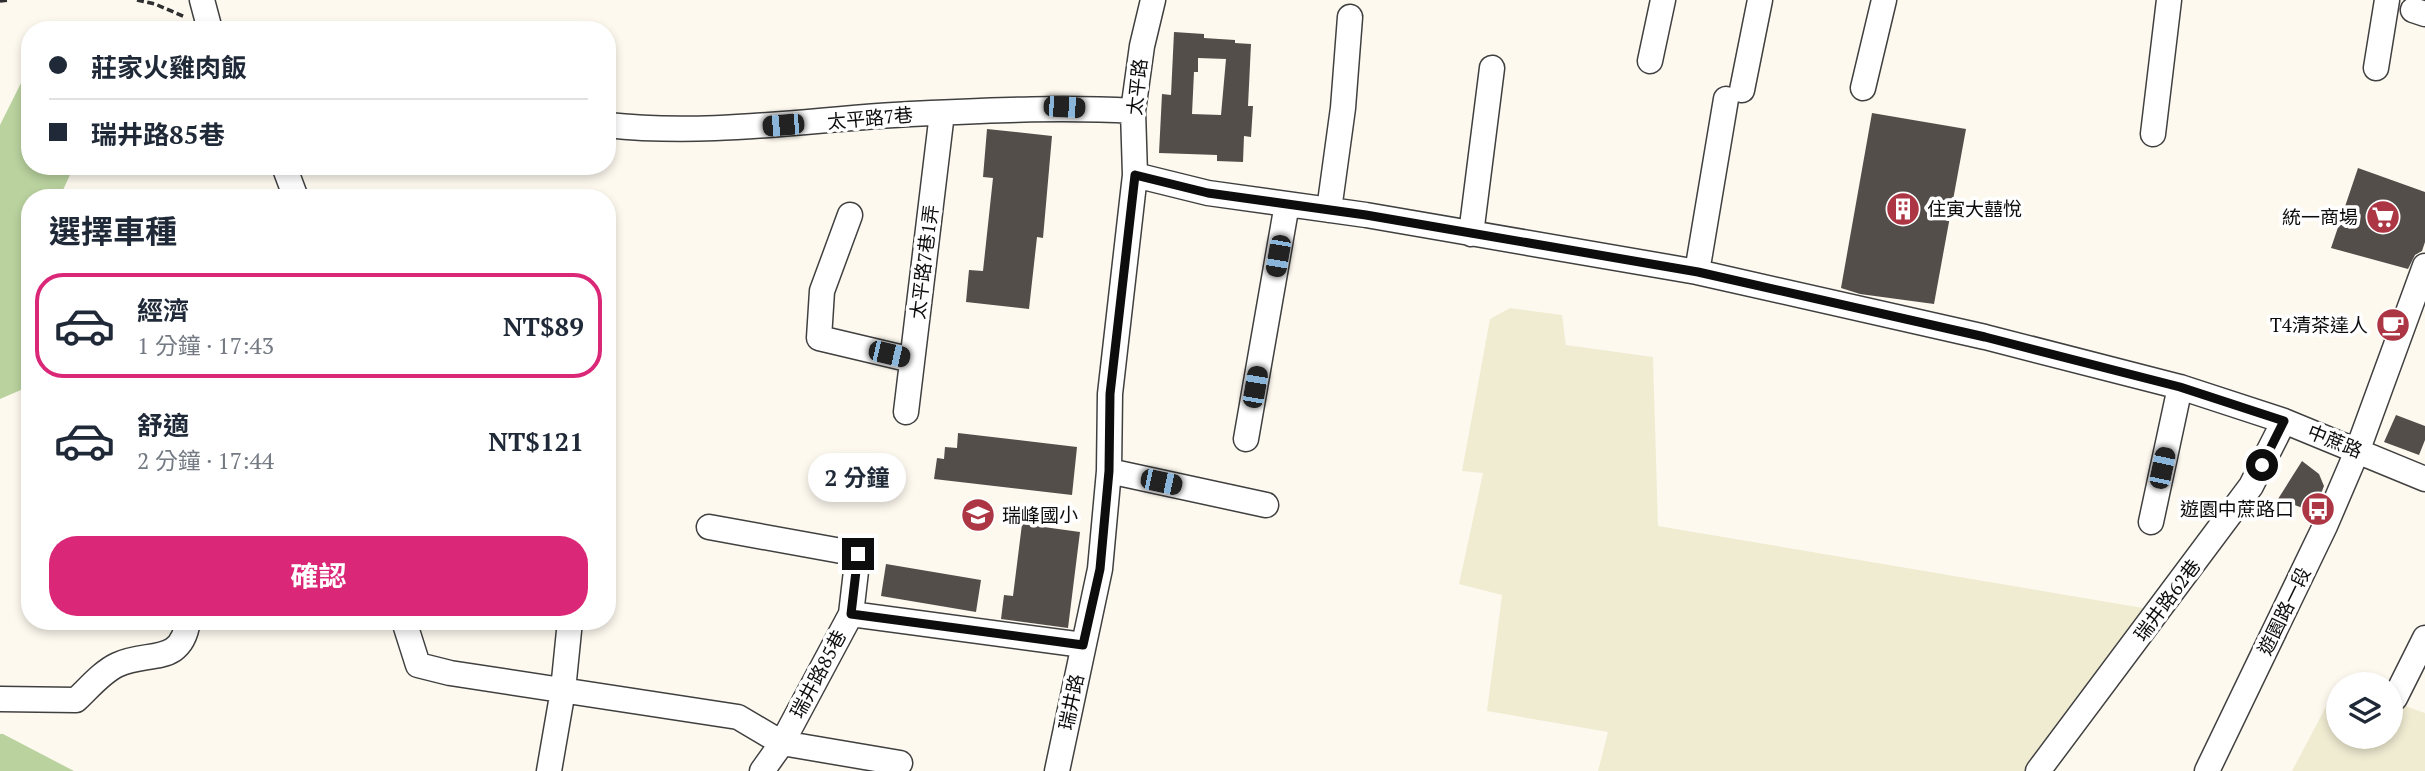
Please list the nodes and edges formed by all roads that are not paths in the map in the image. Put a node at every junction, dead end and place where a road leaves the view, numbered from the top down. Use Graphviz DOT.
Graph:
graph roads {
  1 [pos="202,0"];
  2 [pos="1153,0"];
  3 [pos="1663,0"];
  4 [pos="1760,0"];
  5 [pos="1884,0"];
  6 [pos="2169,0"];
  7 [pos="2386,0"];
  8 [pos="1350,18"];
  9 [pos="207,21"];
  10 [pos="1650,61"];
  11 [pos="1492,68"];
  12 [pos="2376,68"];
  13 [pos="1863,88"];
  14 [pos="1133,111"];
  15 [pos="942,113"];
  16 [pos="616,126"];
  17 [pos="2153,134"];
  18 [pos="1135,175"];
  19 [pos="1287,204"];
  20 [pos="1329,210"];
  21 [pos="850,215"];
  22 [pos="1471,234"];
  23 [pos="2425,266"];
  24 [pos="1698,272"];
  25 [pos="2416,311"];
  26 [pos="912,360"];
  27 [pos="2180,387"];
  28 [pos="906,412"];
  29 [pos="2284,421"];
  30 [pos="1246,439"];
  31 [pos="2358,449"];
  32 [pos="1109,471"];
  33 [pos="2425,479"];
  34 [pos="1266,505"];
  35 [pos="2151,522"];
  36 [pos="709,527"];
  37 [pos="851,614"];
  38 [pos="187,630"];
  39 [pos="407,630"];
  40 [pos="569,630"];
  41 [pos="2425,638"];
  42 [pos="1083,645"];
  43 [pos="2403,682"];
  44 [pos="563,690"];
  45 [pos="0,699"];
  46 [pos="782,743"];
  47 [pos="900,763"];
  48 [pos="549,771"];
  49 [pos="762,771"];
  50 [pos="1057,771"];
  51 [pos="2038,771"];
  52 [pos="2207,771"];
  1 -- 9 [label="street"];
  2 -- 14 [label="street, 太平路"];
  3 -- 10 [label="street"];
  4 -- 24 [label="street"];
  5 -- 13 [label="street"];
  6 -- 17 [label="street"];
  7 -- 12 [label="street"];
  8 -- 20 [label="street"];
  11 -- 22 [label="street"];
  14 -- 15 [label="street, 太平路7巷"];
  14 -- 18 [label="street, 太平路"];
  15 -- 16 [label="street, 太平路7巷"];
  15 -- 26 [label="street, 太平路7巷1弄"];
  18 -- 19 [label="street, 中蔗路"];
  18 -- 32 [label="street, 瑞井路"];
  19 -- 20 [label="street, 中蔗路"];
  19 -- 30 [label="street"];
  20 -- 22 [label="street, 中蔗路"];
  21 -- 26 [label="street"];
  22 -- 24 [label="street, 中蔗路"];
  23 -- 25 [label="street, 遊園路一段"];
  24 -- 27 [label="street, 中蔗路"];
  25 -- 31 [label="street, 遊園路一段"];
  26 -- 28 [label="street, 太平路7巷1弄"];
  27 -- 29 [label="street, 中蔗路"];
  27 -- 35 [label="street"];
  29 -- 31 [label="street, 中蔗路"];
  29 -- 51 [label="street, 瑞井路62巷"];
  31 -- 33 [label="street, 中蔗路"];
  31 -- 52 [label="street, 遊園路一段"];
  32 -- 34 [label="street"];
  32 -- 42 [label="street, 瑞井路"];
  36 -- 37 [label="street, 瑞井路85巷"];
  37 -- 42 [label="street"];
  37 -- 46 [label="street, 瑞井路85巷"];
  38 -- 45 [label="street"];
  39 -- 44 [label="street"];
  40 -- 44 [label="street"];
  41 -- 43 [label="street"];
  42 -- 50 [label="street, 瑞井路"];
  44 -- 46 [label="street"];
  44 -- 48 [label="street"];
  46 -- 47 [label="street"];
  46 -- 49 [label="street, 瑞井路85巷"];
}
